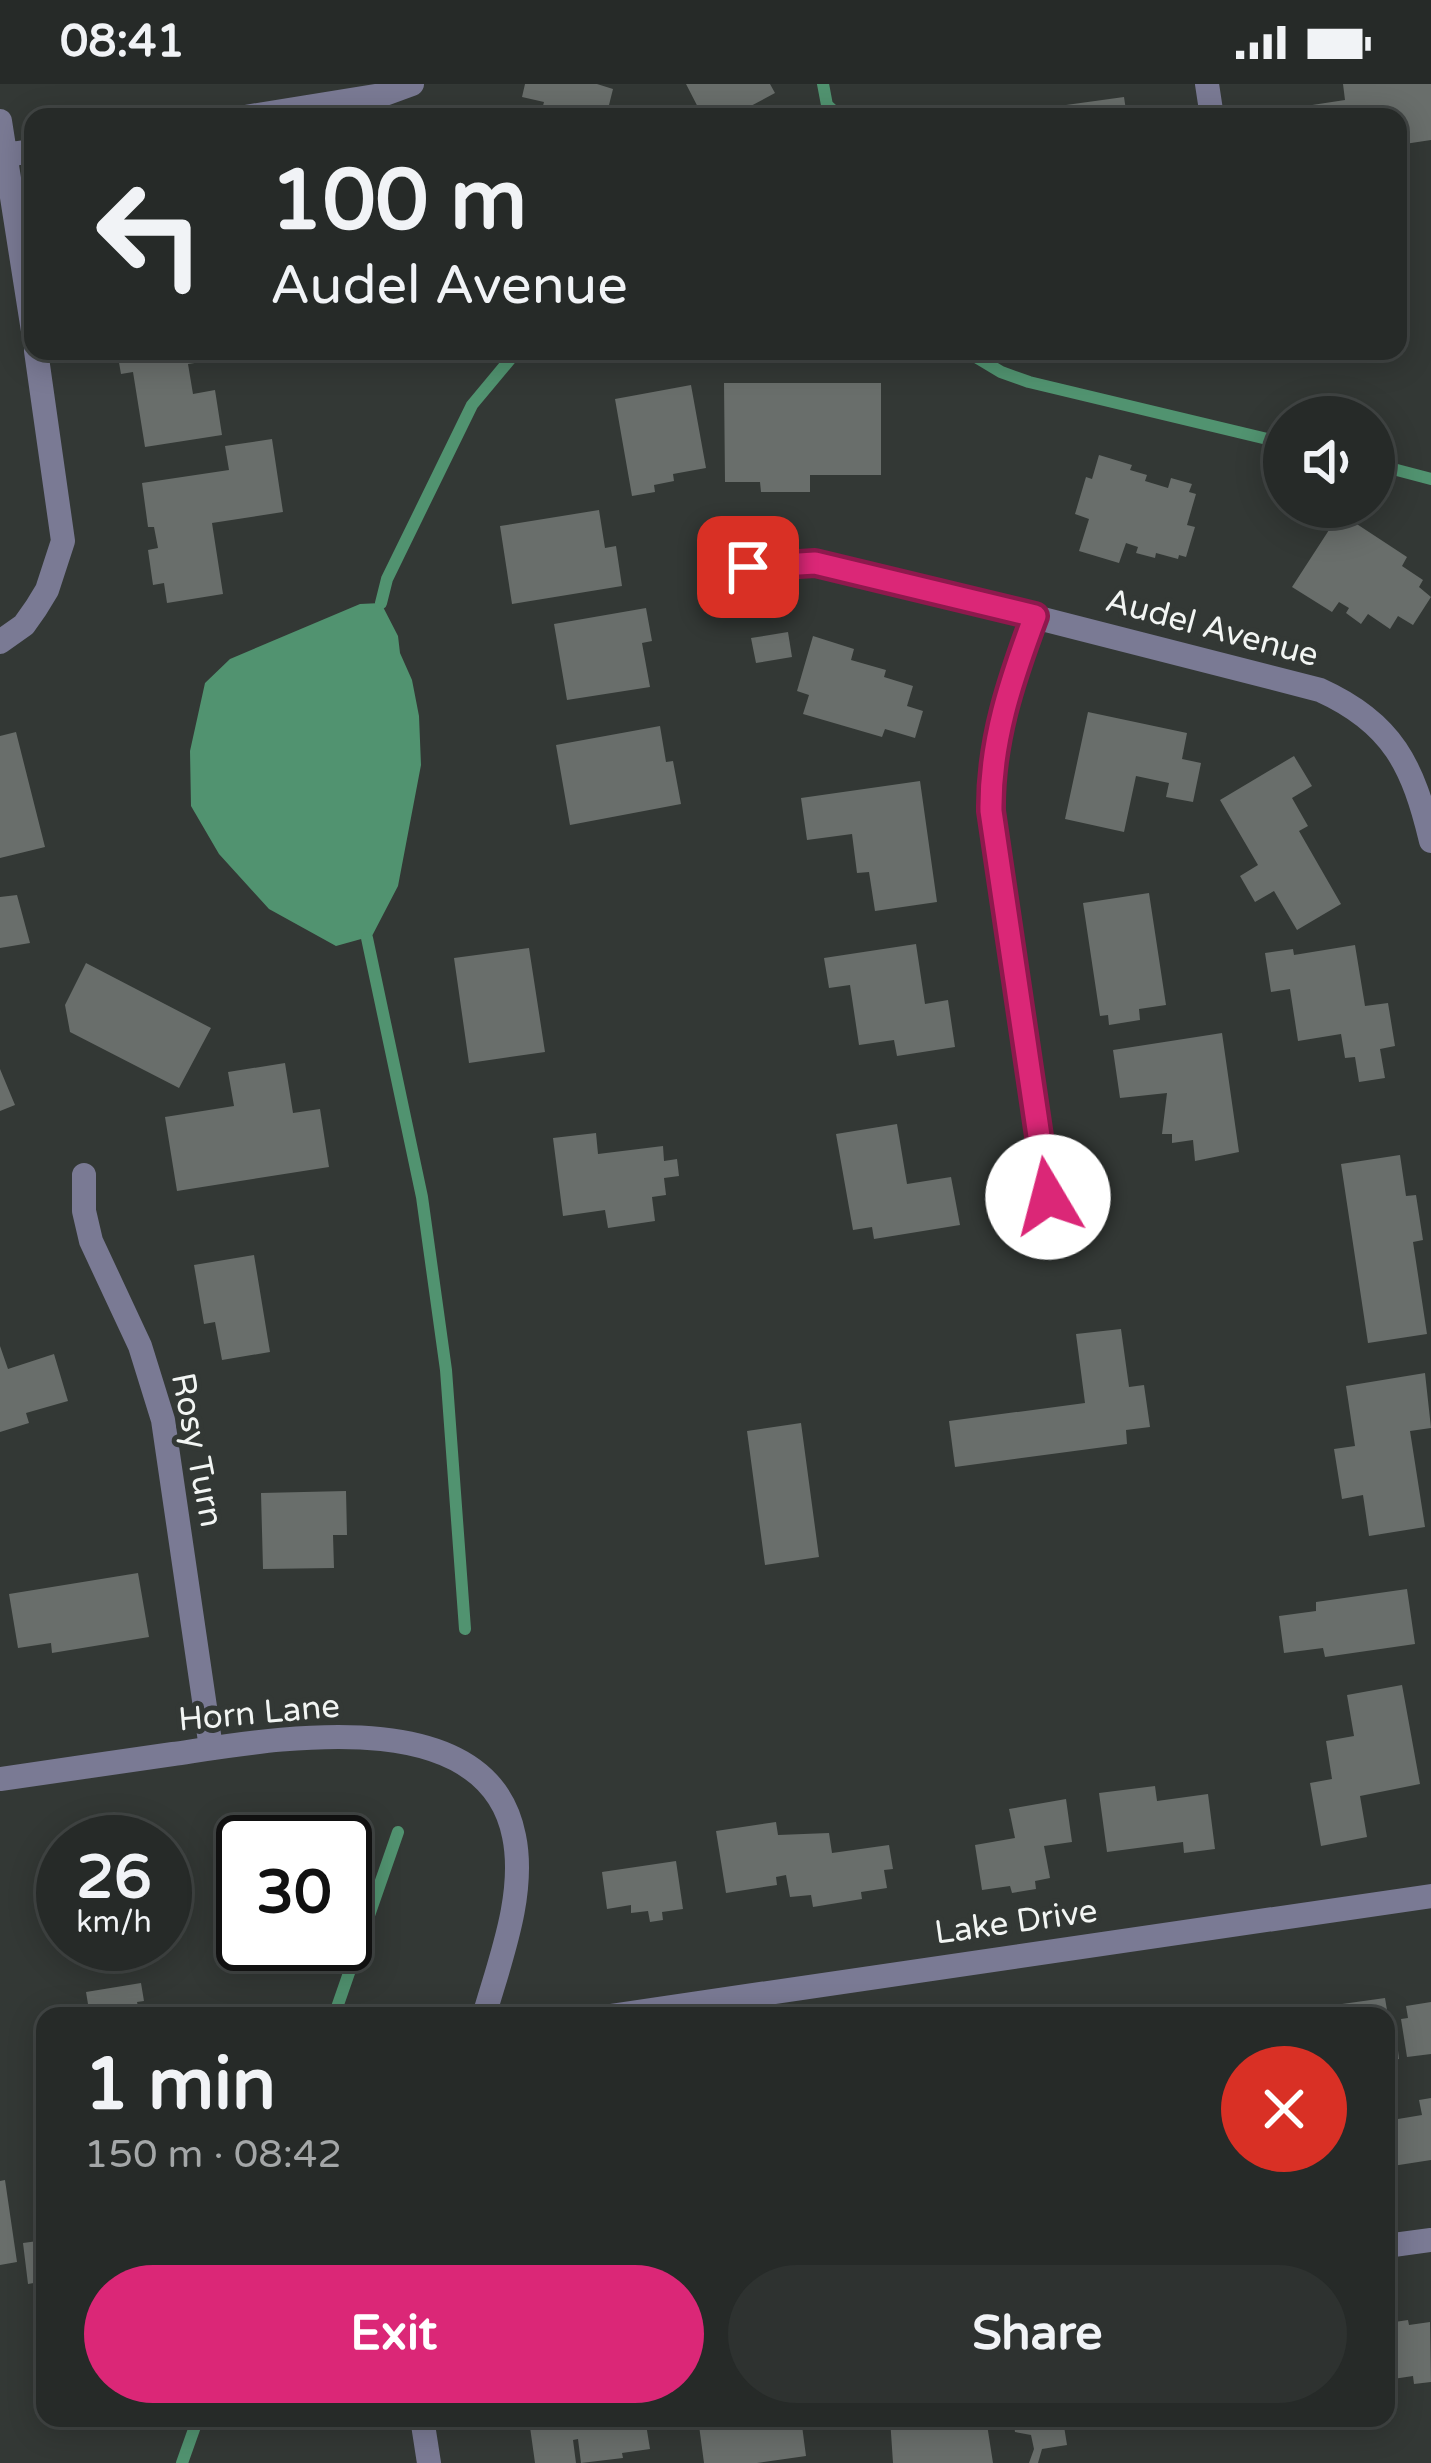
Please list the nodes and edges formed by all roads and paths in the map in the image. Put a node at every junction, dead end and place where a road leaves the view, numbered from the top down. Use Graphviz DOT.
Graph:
graph roads {
  1 [pos="412,84"];
  2 [pos="301,108"];
  3 [pos="0,121"];
  4 [pos="24,152"];
  5 [pos="5,155"];
  6 [pos="6,203"];
  7 [pos="24,288"];
  8 [pos="37,360"];
  9 [pos="748,567"];
  10 [pos="1035,616"];
  11 [pos="0,642"];
  12 [pos="1431,841"];
  13 [pos="84,1175"];
  14 [pos="1048,1197"];
  15 [pos="211,1748"];
  16 [pos="0,1779"];
  17 [pos="1431,1896"];
  18 [pos="486,2007"];
  19 [pos="672,2007"];
  20 [pos="1431,2240"];
  21 [pos="1395,2245"];
  22 [pos="423,2427"];
  23 [pos="429,2463"];
  1 -- 2 [label="street"];
  3 -- 5 [label="street"];
  4 -- 5 [label="street"];
  5 -- 6 [label="street"];
  6 -- 7 [label="street"];
  8 -- 11 [label="street"];
  9 -- 10 [label="street, Audel Avenue"];
  10 -- 12 [label="street, Audel Avenue"];
  10 -- 14 [label="street"];
  13 -- 15 [label="street, Rosy Turn"];
  15 -- 16 [label="street, Horn Lane"];
  15 -- 18 [label="street, Horn Lane"];
  17 -- 19 [label="street, Lake Drive"];
  20 -- 21 [label="street"];
  22 -- 23 [label="street"];
}
